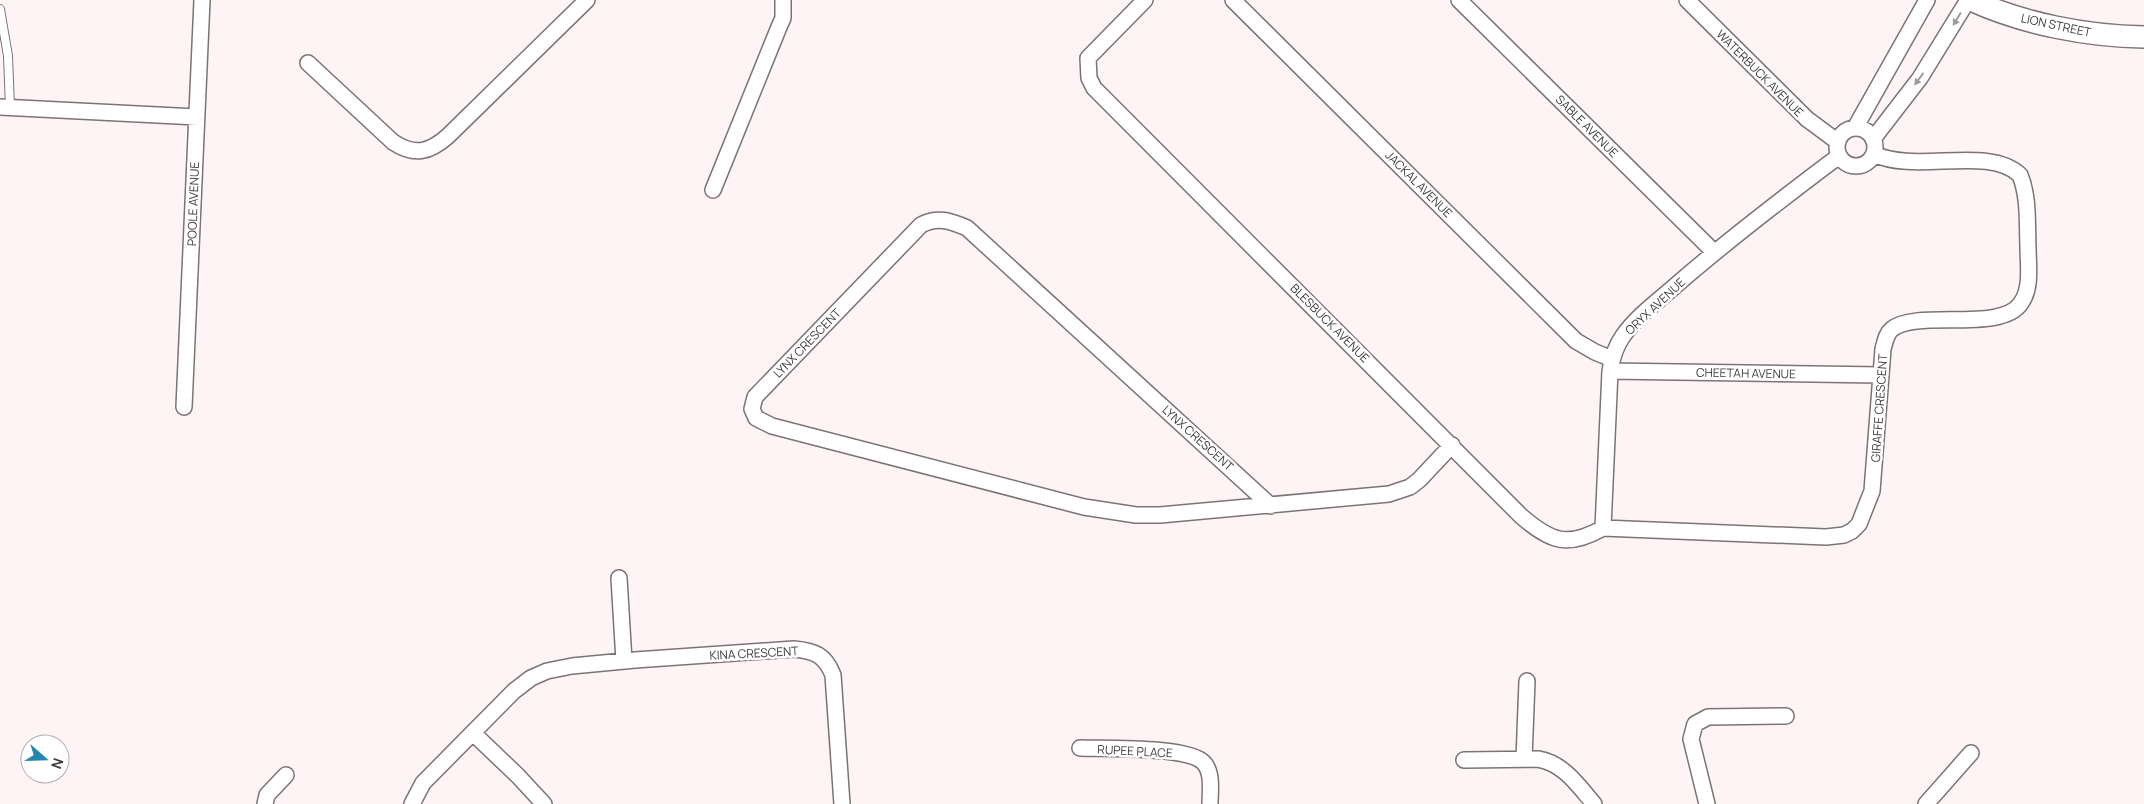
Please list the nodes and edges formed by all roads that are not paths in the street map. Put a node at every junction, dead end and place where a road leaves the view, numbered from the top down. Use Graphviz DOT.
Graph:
graph roads {
  1 [pos="202,0"];
  2 [pos="587,0"];
  3 [pos="783,0"];
  4 [pos="1145,0"];
  5 [pos="1233,0"];
  6 [pos="1460,0"];
  7 [pos="1687,0"];
  8 [pos="1927,0"];
  9 [pos="1969,0"];
  10 [pos="0,9"];
  11 [pos="2144,37"];
  12 [pos="308,63"];
  13 [pos="5,108"];
  14 [pos="197,117"];
  15 [pos="1855,128"];
  16 [pos="1874,147"];
  17 [pos="1839,149"];
  18 [pos="713,190"];
  19 [pos="1714,252"];
  20 [pos="1611,365"];
  21 [pos="1881,375"];
  22 [pos="184,407"];
  23 [pos="1452,445"];
  24 [pos="1271,506"];
  25 [pos="1604,528"];
  26 [pos="619,578"];
  27 [pos="624,661"];
  28 [pos="1527,681"];
  29 [pos="1786,716"];
  30 [pos="473,734"];
  31 [pos="1080,748"];
  32 [pos="1971,753"];
  33 [pos="1524,759"];
  34 [pos="1464,760"];
  35 [pos="286,775"];
  36 [pos="265,804"];
  37 [pos="412,804"];
  38 [pos="544,804"];
  39 [pos="842,804"];
  40 [pos="1210,804"];
  41 [pos="1594,804"];
  42 [pos="1707,804"];
  43 [pos="1926,804"];
  1 -- 14 [label="street, POOLE AVENUE"];
  2 -- 12 [label="street"];
  3 -- 18 [label="street"];
  4 -- 23 [label="street, BLESBUCK AVENUE"];
  5 -- 20 [label="street, JACKAL AVENUE"];
  6 -- 19 [label="street, SABLE AVENUE"];
  7 -- 17 [label="street, WATERBUCK AVENUE"];
  8 -- 15 [label="street"];
  9 -- 11 [label="street, LION STREET"];
  9 -- 16 [label="street, one-way"];
  10 -- 13 [label="lane"];
  13 -- 14 [label="street"];
  14 -- 22 [label="street, POOLE AVENUE"];
  15 -- 16 [label="street"];
  15 -- 17 [label="street"];
  16 -- 17 [label="street"];
  16 -- 21 [label="street, GIRAFFE CRESCENT"];
  17 -- 19 [label="street, ORYX AVENUE"];
  19 -- 20 [label="street, ORYX AVENUE"];
  20 -- 21 [label="street, CHEETAH AVENUE"];
  20 -- 25 [label="street, ORYX AVENUE"];
  21 -- 25 [label="street, GIRAFFE CRESCENT"];
  23 -- 24 [label="street, LYNX CRESCENT"];
  23 -- 25 [label="street, BLESBUCK AVENUE"];
  24 -- 24 [label="street, LYNX CRESCENT"];
  26 -- 27 [label="street"];
  27 -- 30 [label="street, KINA CRESCENT"];
  27 -- 39 [label="street, KINA CRESCENT"];
  28 -- 33 [label="street"];
  29 -- 42 [label="street"];
  30 -- 37 [label="street, KINA CRESCENT"];
  30 -- 38 [label="street"];
  31 -- 40 [label="street, RUPEE PLACE"];
  32 -- 43 [label="street"];
  33 -- 34 [label="street"];
  33 -- 41 [label="street"];
  35 -- 36 [label="street"];
}
